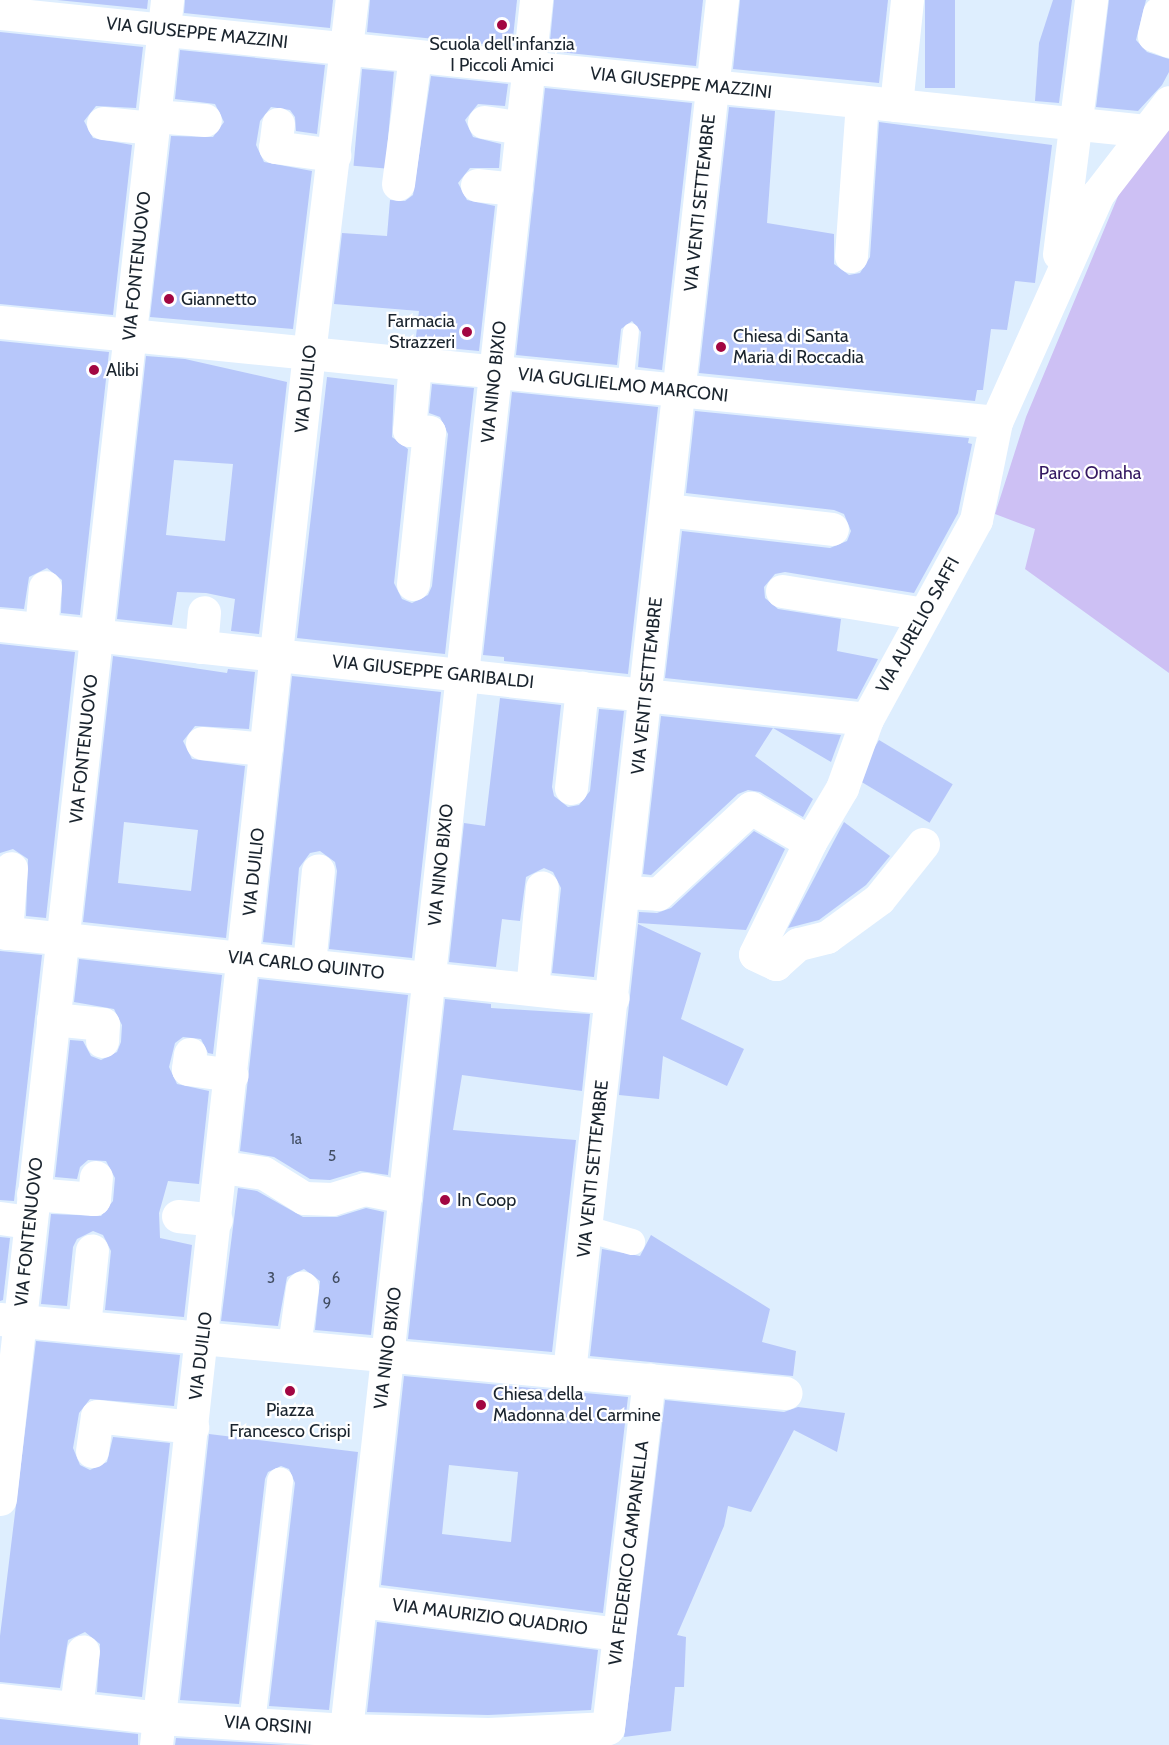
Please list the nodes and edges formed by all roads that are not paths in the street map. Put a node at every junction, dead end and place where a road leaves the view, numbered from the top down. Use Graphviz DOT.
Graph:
graph roads {
  1 [pos="352,0"];
  2 [pos="536,0"];
  3 [pos="722,0"];
  4 [pos="907,0"];
  5 [pos="1091,0"];
  6 [pos="0,13"];
  7 [pos="165,15"];
  8 [pos="346,48"];
  9 [pos="415,56"];
  10 [pos="528,67"];
  11 [pos="712,86"];
  12 [pos="862,102"];
  13 [pos="1169,102"];
  14 [pos="896,105"];
  15 [pos="205,120"];
  16 [pos="153,122"];
  17 [pos="484,122"];
  18 [pos="103,123"];
  19 [pos="1078,123"];
  20 [pos="278,124"];
  21 [pos="522,128"];
  22 [pos="1146,131"];
  23 [pos="334,155"];
  24 [pos="398,184"];
  25 [pos="477,185"];
  26 [pos="516,189"];
  27 [pos="851,256"];
  28 [pos="1054,286"];
  29 [pos="0,322"];
  30 [pos="631,331"];
  31 [pos="130,336"];
  32 [pos="309,353"];
  33 [pos="416,364"];
  34 [pos="495,372"];
  35 [pos="625,385"];
  36 [pos="679,390"];
  37 [pos="996,422"];
  38 [pos="666,510"];
  39 [pos="832,529"];
  40 [pos="413,584"];
  41 [pos="45,587"];
  42 [pos="782,591"];
  43 [pos="204,612"];
  44 [pos="924,614"];
  45 [pos="0,625"];
  46 [pos="41,629"];
  47 [pos="97,636"];
  48 [pos="201,647"];
  49 [pos="277,655"];
  50 [pos="462,675"];
  51 [pos="582,688"];
  52 [pos="646,695"];
  53 [pos="867,719"];
  54 [pos="202,743"];
  55 [pos="266,750"];
  56 [pos="571,788"];
  57 [pos="810,842"];
  58 [pos="923,844"];
  59 [pos="11,868"];
  60 [pos="318,870"];
  61 [pos="542,887"];
  62 [pos="625,892"];
  63 [pos="3,933"];
  64 [pos="63,939"];
  65 [pos="245,958"];
  66 [pos="309,965"];
  67 [pos="429,978"];
  68 [pos="532,989"];
  69 [pos="612,998"];
  70 [pos="53,1019"];
  71 [pos="102,1041"];
  72 [pos="190,1054"];
  73 [pos="232,1075"];
  74 [pos="222,1167"];
  75 [pos="96,1178"];
  76 [pos="405,1197"];
  77 [pos="21,1211"];
  78 [pos="178,1216"];
  79 [pos="216,1220"];
  80 [pos="587,1229"];
  81 [pos="632,1242"];
  82 [pos="92,1250"];
  83 [pos="302,1288"];
  84 [pos="9,1320"];
  85 [pos="84,1326"];
  86 [pos="203,1337"];
  87 [pos="294,1346"];
  88 [pos="387,1355"];
  89 [pos="569,1372"];
  90 [pos="649,1379"];
  91 [pos="786,1393"];
  92 [pos="192,1427"];
  93 [pos="92,1451"];
  94 [pos="280,1481"];
  95 [pos="0,1499"];
  96 [pos="360,1601"];
  97 [pos="620,1634"];
  98 [pos="83,1651"];
  99 [pos="0,1700"];
  100 [pos="76,1708"];
  101 [pos="252,1724"];
  102 [pos="608,1728"];
  103 [pos="346,1730"];
  104 [pos="158,1731"];
  1 -- 8 [label="street, VIA DUILIO"];
  2 -- 10 [label="street, VIA NINO BIXIO"];
  3 -- 11 [label="street, VIA VENTI SETTEMBRE"];
  4 -- 14 [label="street"];
  5 -- 19 [label="street"];
  6 -- 7 [label="street, VIA GIUSEPPE MAZZINI"];
  7 -- 8 [label="street, VIA GIUSEPPE MAZZINI"];
  7 -- 16 [label="street, VIA FONTENUOVO"];
  8 -- 9 [label="street, VIA GIUSEPPE MAZZINI"];
  8 -- 23 [label="street, VIA DUILIO"];
  9 -- 10 [label="street, VIA GIUSEPPE MAZZINI"];
  9 -- 24 [label="street"];
  10 -- 11 [label="street, VIA GIUSEPPE MAZZINI"];
  10 -- 21 [label="street, VIA NINO BIXIO"];
  11 -- 12 [label="street, VIA GIUSEPPE MAZZINI"];
  11 -- 36 [label="street, VIA VENTI SETTEMBRE"];
  12 -- 14 [label="street, VIA GIUSEPPE MAZZINI"];
  12 -- 27 [label="street"];
  13 -- 22 [label="street, VIA AURELIO SAFFI"];
  14 -- 19 [label="street, VIA GIUSEPPE MAZZINI"];
  15 -- 16 [label="street"];
  16 -- 18 [label="street"];
  16 -- 31 [label="street, VIA FONTENUOVO"];
  17 -- 21 [label="street"];
  19 -- 22 [label="street, VIA GIUSEPPE MAZZINI"];
  19 -- 28 [label="street"];
  20 -- 23 [label="street"];
  21 -- 26 [label="street, VIA NINO BIXIO"];
  22 -- 28 [label="street, VIA AURELIO SAFFI"];
  23 -- 32 [label="street, VIA DUILIO"];
  25 -- 26 [label="street"];
  26 -- 34 [label="street, VIA NINO BIXIO"];
  28 -- 37 [label="street, VIA AURELIO SAFFI"];
  29 -- 31 [label="street, VIA GUGLIELMO MARCONI"];
  30 -- 35 [label="lane"];
  31 -- 32 [label="street, VIA GUGLIELMO MARCONI"];
  31 -- 47 [label="street, VIA FONTENUOVO"];
  32 -- 33 [label="street, VIA GUGLIELMO MARCONI"];
  32 -- 49 [label="street, VIA DUILIO"];
  33 -- 34 [label="street, VIA GUGLIELMO MARCONI"];
  33 -- 40 [label="street"];
  34 -- 35 [label="street, VIA GUGLIELMO MARCONI"];
  34 -- 50 [label="street, VIA NINO BIXIO"];
  35 -- 36 [label="street, VIA GUGLIELMO MARCONI"];
  36 -- 37 [label="street, VIA GUGLIELMO MARCONI"];
  36 -- 38 [label="street, VIA VENTI SETTEMBRE"];
  37 -- 44 [label="street, VIA AURELIO SAFFI"];
  38 -- 39 [label="street"];
  38 -- 52 [label="street, VIA VENTI SETTEMBRE"];
  41 -- 46 [label="street"];
  42 -- 44 [label="street"];
  43 -- 48 [label="street"];
  44 -- 53 [label="street, VIA AURELIO SAFFI"];
  45 -- 46 [label="street, VIA GIUSEPPE GARIBALDI"];
  46 -- 47 [label="street, VIA GIUSEPPE GARIBALDI"];
  47 -- 48 [label="street, VIA GIUSEPPE GARIBALDI"];
  47 -- 64 [label="street, VIA FONTENUOVO"];
  48 -- 49 [label="street, VIA GIUSEPPE GARIBALDI"];
  49 -- 50 [label="street, VIA GIUSEPPE GARIBALDI"];
  49 -- 55 [label="street, VIA DUILIO"];
  50 -- 51 [label="street, VIA GIUSEPPE GARIBALDI"];
  50 -- 67 [label="street, VIA NINO BIXIO"];
  51 -- 52 [label="street, VIA GIUSEPPE GARIBALDI"];
  51 -- 56 [label="street"];
  52 -- 53 [label="street, VIA GIUSEPPE GARIBALDI"];
  52 -- 62 [label="street, VIA VENTI SETTEMBRE"];
  53 -- 57 [label="street, VIA AURELIO SAFFI"];
  54 -- 55 [label="street"];
  55 -- 65 [label="street, VIA DUILIO"];
  57 -- 58 [label="street, VIA AURELIO SAFFI"];
  57 -- 62 [label="street"];
  59 -- 63 [label="street"];
  60 -- 66 [label="street"];
  61 -- 68 [label="street"];
  62 -- 69 [label="street, VIA VENTI SETTEMBRE"];
  63 -- 64 [label="street, VIA CARLO QUINTO"];
  64 -- 65 [label="street, VIA CARLO QUINTO"];
  64 -- 70 [label="street, VIA FONTENUOVO"];
  65 -- 66 [label="street, VIA CARLO QUINTO"];
  65 -- 73 [label="street, VIA DUILIO"];
  66 -- 67 [label="street, VIA CARLO QUINTO"];
  67 -- 68 [label="street, VIA CARLO QUINTO"];
  67 -- 76 [label="street, VIA NINO BIXIO"];
  68 -- 69 [label="street, VIA CARLO QUINTO"];
  69 -- 80 [label="street, VIA VENTI SETTEMBRE"];
  70 -- 71 [label="street"];
  70 -- 77 [label="street, VIA FONTENUOVO"];
  72 -- 73 [label="street"];
  73 -- 74 [label="street, VIA DUILIO"];
  74 -- 76 [label="street"];
  74 -- 79 [label="street, VIA DUILIO"];
  75 -- 77 [label="street"];
  76 -- 88 [label="street, VIA NINO BIXIO"];
  77 -- 84 [label="street, VIA FONTENUOVO"];
  78 -- 79 [label="street"];
  79 -- 86 [label="street, VIA DUILIO"];
  80 -- 81 [label="street"];
  80 -- 89 [label="street, VIA VENTI SETTEMBRE"];
  82 -- 85 [label="street"];
  83 -- 87 [label="street"];
  84 -- 85 [label="street"];
  84 -- 95 [label="street, VIA FONTENUOVO"];
  85 -- 86 [label="street"];
  86 -- 87 [label="street"];
  86 -- 92 [label="street, VIA DUILIO"];
  87 -- 88 [label="street"];
  88 -- 89 [label="street"];
  88 -- 96 [label="street, VIA NINO BIXIO"];
  89 -- 90 [label="street"];
  90 -- 91 [label="street"];
  90 -- 97 [label="street, VIA FEDERICO CAMPANELLA"];
  92 -- 93 [label="street"];
  92 -- 104 [label="street, VIA DUILIO"];
  94 -- 101 [label="street"];
  96 -- 97 [label="street, VIA MAURIZIO QUADRIO"];
  96 -- 103 [label="street, VIA NINO BIXIO"];
  97 -- 102 [label="street, VIA FEDERICO CAMPANELLA"];
  98 -- 100 [label="street"];
  99 -- 100 [label="street, VIA ORSINI"];
  100 -- 104 [label="street, VIA ORSINI"];
  101 -- 103 [label="street, VIA ORSINI"];
  101 -- 104 [label="street, VIA ORSINI"];
  102 -- 103 [label="street, VIA ORSINI"];
}
